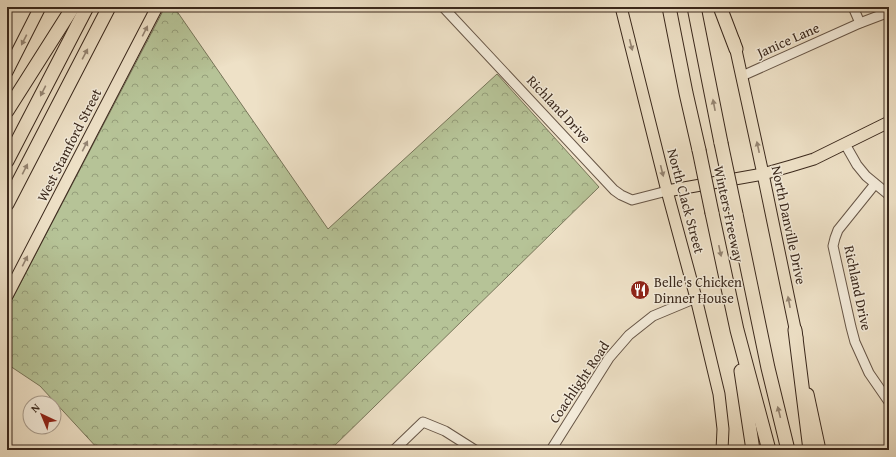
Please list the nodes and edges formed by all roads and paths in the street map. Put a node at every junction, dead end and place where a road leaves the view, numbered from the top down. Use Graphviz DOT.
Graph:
graph roads {
  1 [pos="40,7"];
  2 [pos="73,7"];
  3 [pos="87,7"];
  4 [pos="109,7"];
  5 [pos="157,7"];
  6 [pos="443,7"];
  7 [pos="621,7"];
  8 [pos="660,7"];
  9 [pos="669,7"];
  10 [pos="694,7"];
  11 [pos="720,7"];
  12 [pos="727,7"];
  13 [pos="853,7"];
  14 [pos="889,12"];
  15 [pos="860,23"];
  16 [pos="736,49"];
  17 [pos="7,72"];
  18 [pos="742,76"];
  19 [pos="686,93"];
  20 [pos="7,111"];
  21 [pos="889,122"];
  22 [pos="845,144"];
  23 [pos="7,161"];
  24 [pos="763,174"];
  25 [pos="875,184"];
  26 [pos="667,191"];
  27 [pos="889,195"];
  28 [pos="7,204"];
  29 [pos="7,296"];
  30 [pos="696,298"];
  31 [pos="737,330"];
  32 [pos="795,330"];
  33 [pos="889,402"];
  34 [pos="394,450"];
  35 [pos="475,450"];
  36 [pos="551,450"];
  37 [pos="722,450"];
  38 [pos="753,450"];
  39 [pos="769,450"];
  40 [pos="788,450"];
  41 [pos="810,450"];
  42 [pos="820,450"];
  1 -- 17 [label="main road, one-way"];
  2 -- 20 [label="highway"];
  3 -- 23 [label="highway, one-way"];
  28 -- 4 [label="highway, one-way"];
  29 -- 5 [label="main road, West Stamford Street, one-way"];
  6 -- 26 [label="street, Richland Drive"];
  7 -- 26 [label="main road, North Clack Street, one-way"];
  8 -- 19 [label="highway"];
  9 -- 19 [label="highway, Winters Freeway"];
  40 -- 10 [label="highway, Winters Freeway, one-way, bridge"];
  11 -- 16 [label="highway"];
  12 -- 16 [label="main road, North Danville Drive"];
  13 -- 15 [label="street"];
  14 -- 15 [label="street, Janice Lane"];
  15 -- 18 [label="street, Janice Lane"];
  16 -- 18 [label="main road, North Danville Drive"];
  24 -- 18 [label="main road, North Danville Drive, one-way"];
  19 -- 31 [label="highway, Winters Freeway, one-way, bridge"];
  21 -- 22 [label="main road"];
  22 -- 24 [label="main road"];
  22 -- 25 [label="street"];
  24 -- 26 [label="main road"];
  32 -- 24 [label="main road, North Danville Drive, one-way"];
  25 -- 27 [label="street"];
  25 -- 33 [label="street, Richland Drive"];
  26 -- 30 [label="main road, North Clack Street"];
  30 -- 36 [label="street, Coachlight Road"];
  30 -- 37 [label="main road, North Clack Street"];
  31 -- 38 [label="highway"];
  31 -- 39 [label="highway, Winters Freeway"];
  32 -- 41 [label="highway"];
  32 -- 42 [label="main road, North Danville Drive"];
  34 -- 35 [label="street"];
}
